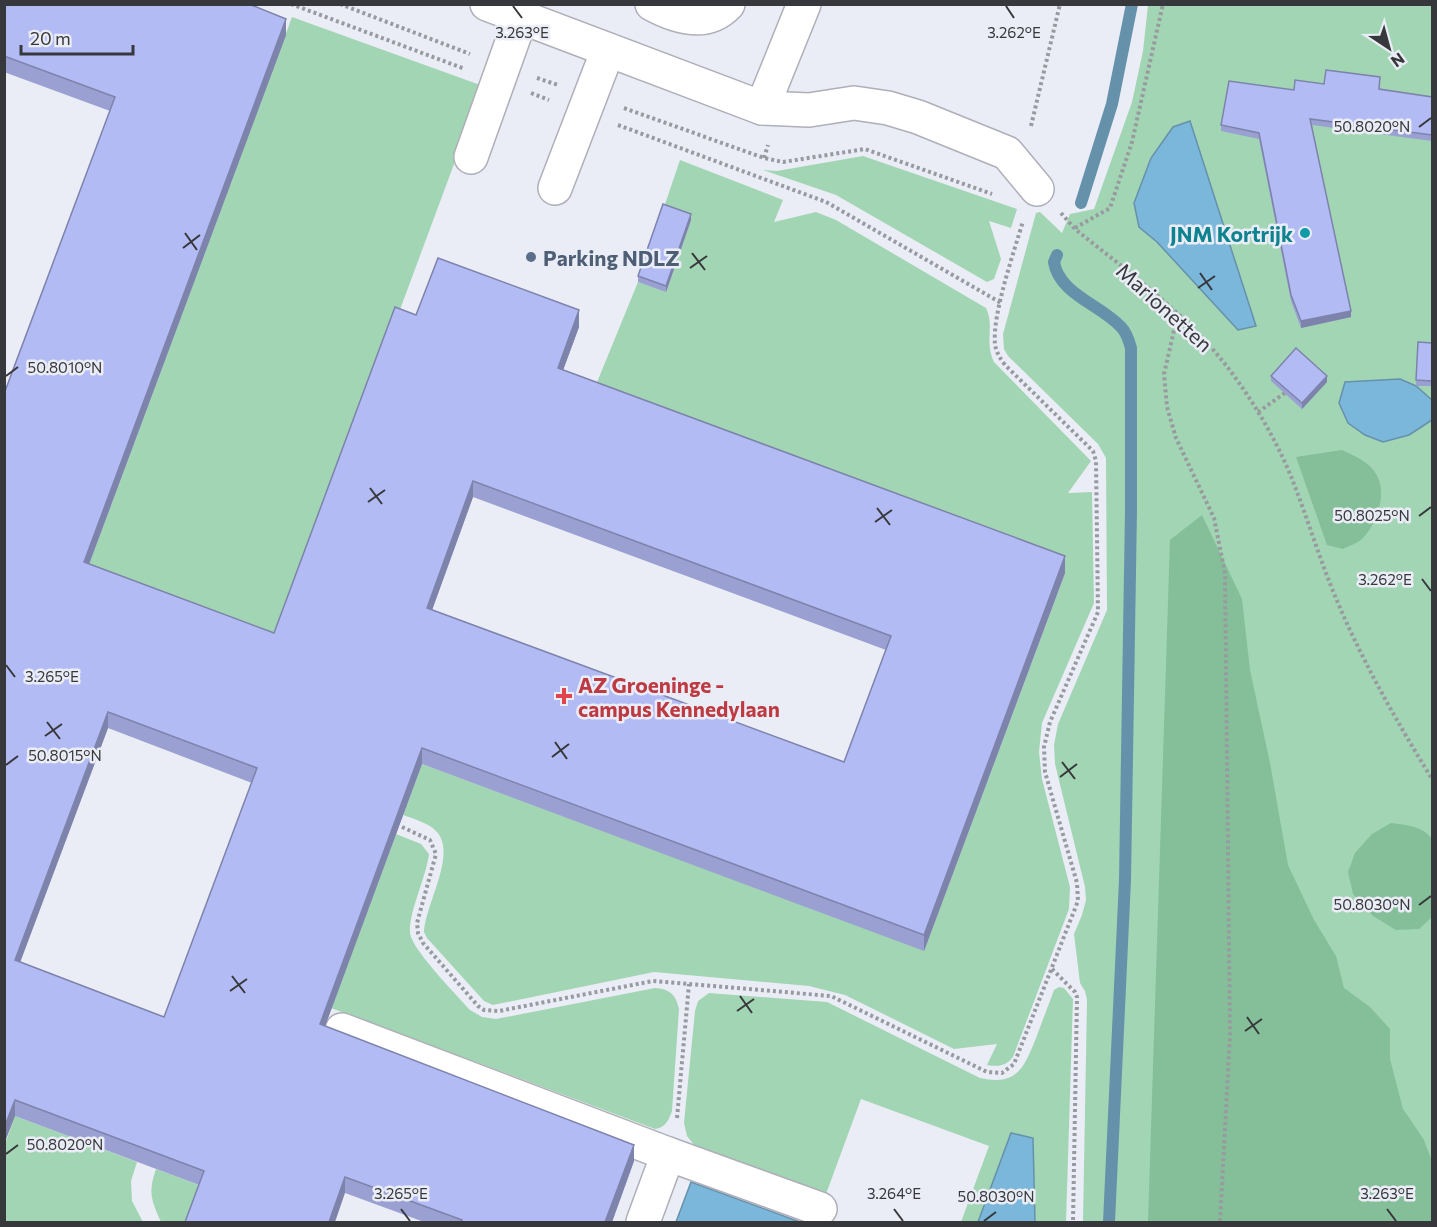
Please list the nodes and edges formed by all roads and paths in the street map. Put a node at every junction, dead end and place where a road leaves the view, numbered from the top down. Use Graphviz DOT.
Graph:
graph roads {
  1 [pos="291,4"];
  2 [pos="488,4"];
  3 [pos="652,4"];
  4 [pos="728,4"];
  5 [pos="804,4"];
  6 [pos="1060,4"];
  7 [pos="1163,4"];
  8 [pos="521,17"];
  9 [pos="608,50"];
  10 [pos="498,81"];
  11 [pos="762,108"];
  12 [pos="584,112"];
  13 [pos="1029,134"];
  14 [pos="471,157"];
  15 [pos="555,188"];
  16 [pos="1030,203"];
  17 [pos="1075,229"];
  18 [pos="1000,303"];
  19 [pos="1178,313"];
  20 [pos="1285,393"];
  21 [pos="1258,412"];
  22 [pos="1432,779"];
  23 [pos="402,827"];
  24 [pos="1052,969"];
  25 [pos="688,984"];
  26 [pos="342,1030"];
  27 [pos="668,1154"];
  28 [pos="820,1209"];
  29 [pos="643,1222"];
  30 [pos="1073,1222"];
  31 [pos="1220,1222"];
  1 -- 10 [label="path"];
  2 -- 8 [label="lane"];
  3 -- 4 [label="lane"];
  5 -- 11 [label="lane"];
  6 -- 13 [label="path"];
  7 -- 17 [label="path"];
  8 -- 9 [label="lane"];
  8 -- 10 [label="lane"];
  9 -- 11 [label="lane"];
  9 -- 12 [label="lane"];
  10 -- 12 [label="path"];
  10 -- 14 [label="lane"];
  11 -- 16 [label="lane"];
  12 -- 15 [label="lane"];
  12 -- 18 [label="path"];
  16 -- 17 [label="path, Marionetten"];
  16 -- 18 [label="path"];
  17 -- 19 [label="path, Marionetten"];
  18 -- 24 [label="path"];
  19 -- 21 [label="path, Marionetten"];
  19 -- 31 [label="path"];
  20 -- 21 [label="path"];
  21 -- 22 [label="path, Marionetten"];
  23 -- 25 [label="path"];
  24 -- 25 [label="path"];
  24 -- 30 [label="path"];
  25 -- 27 [label="path"];
  26 -- 27 [label="lane"];
  27 -- 28 [label="lane"];
  27 -- 29 [label="lane"];
}
